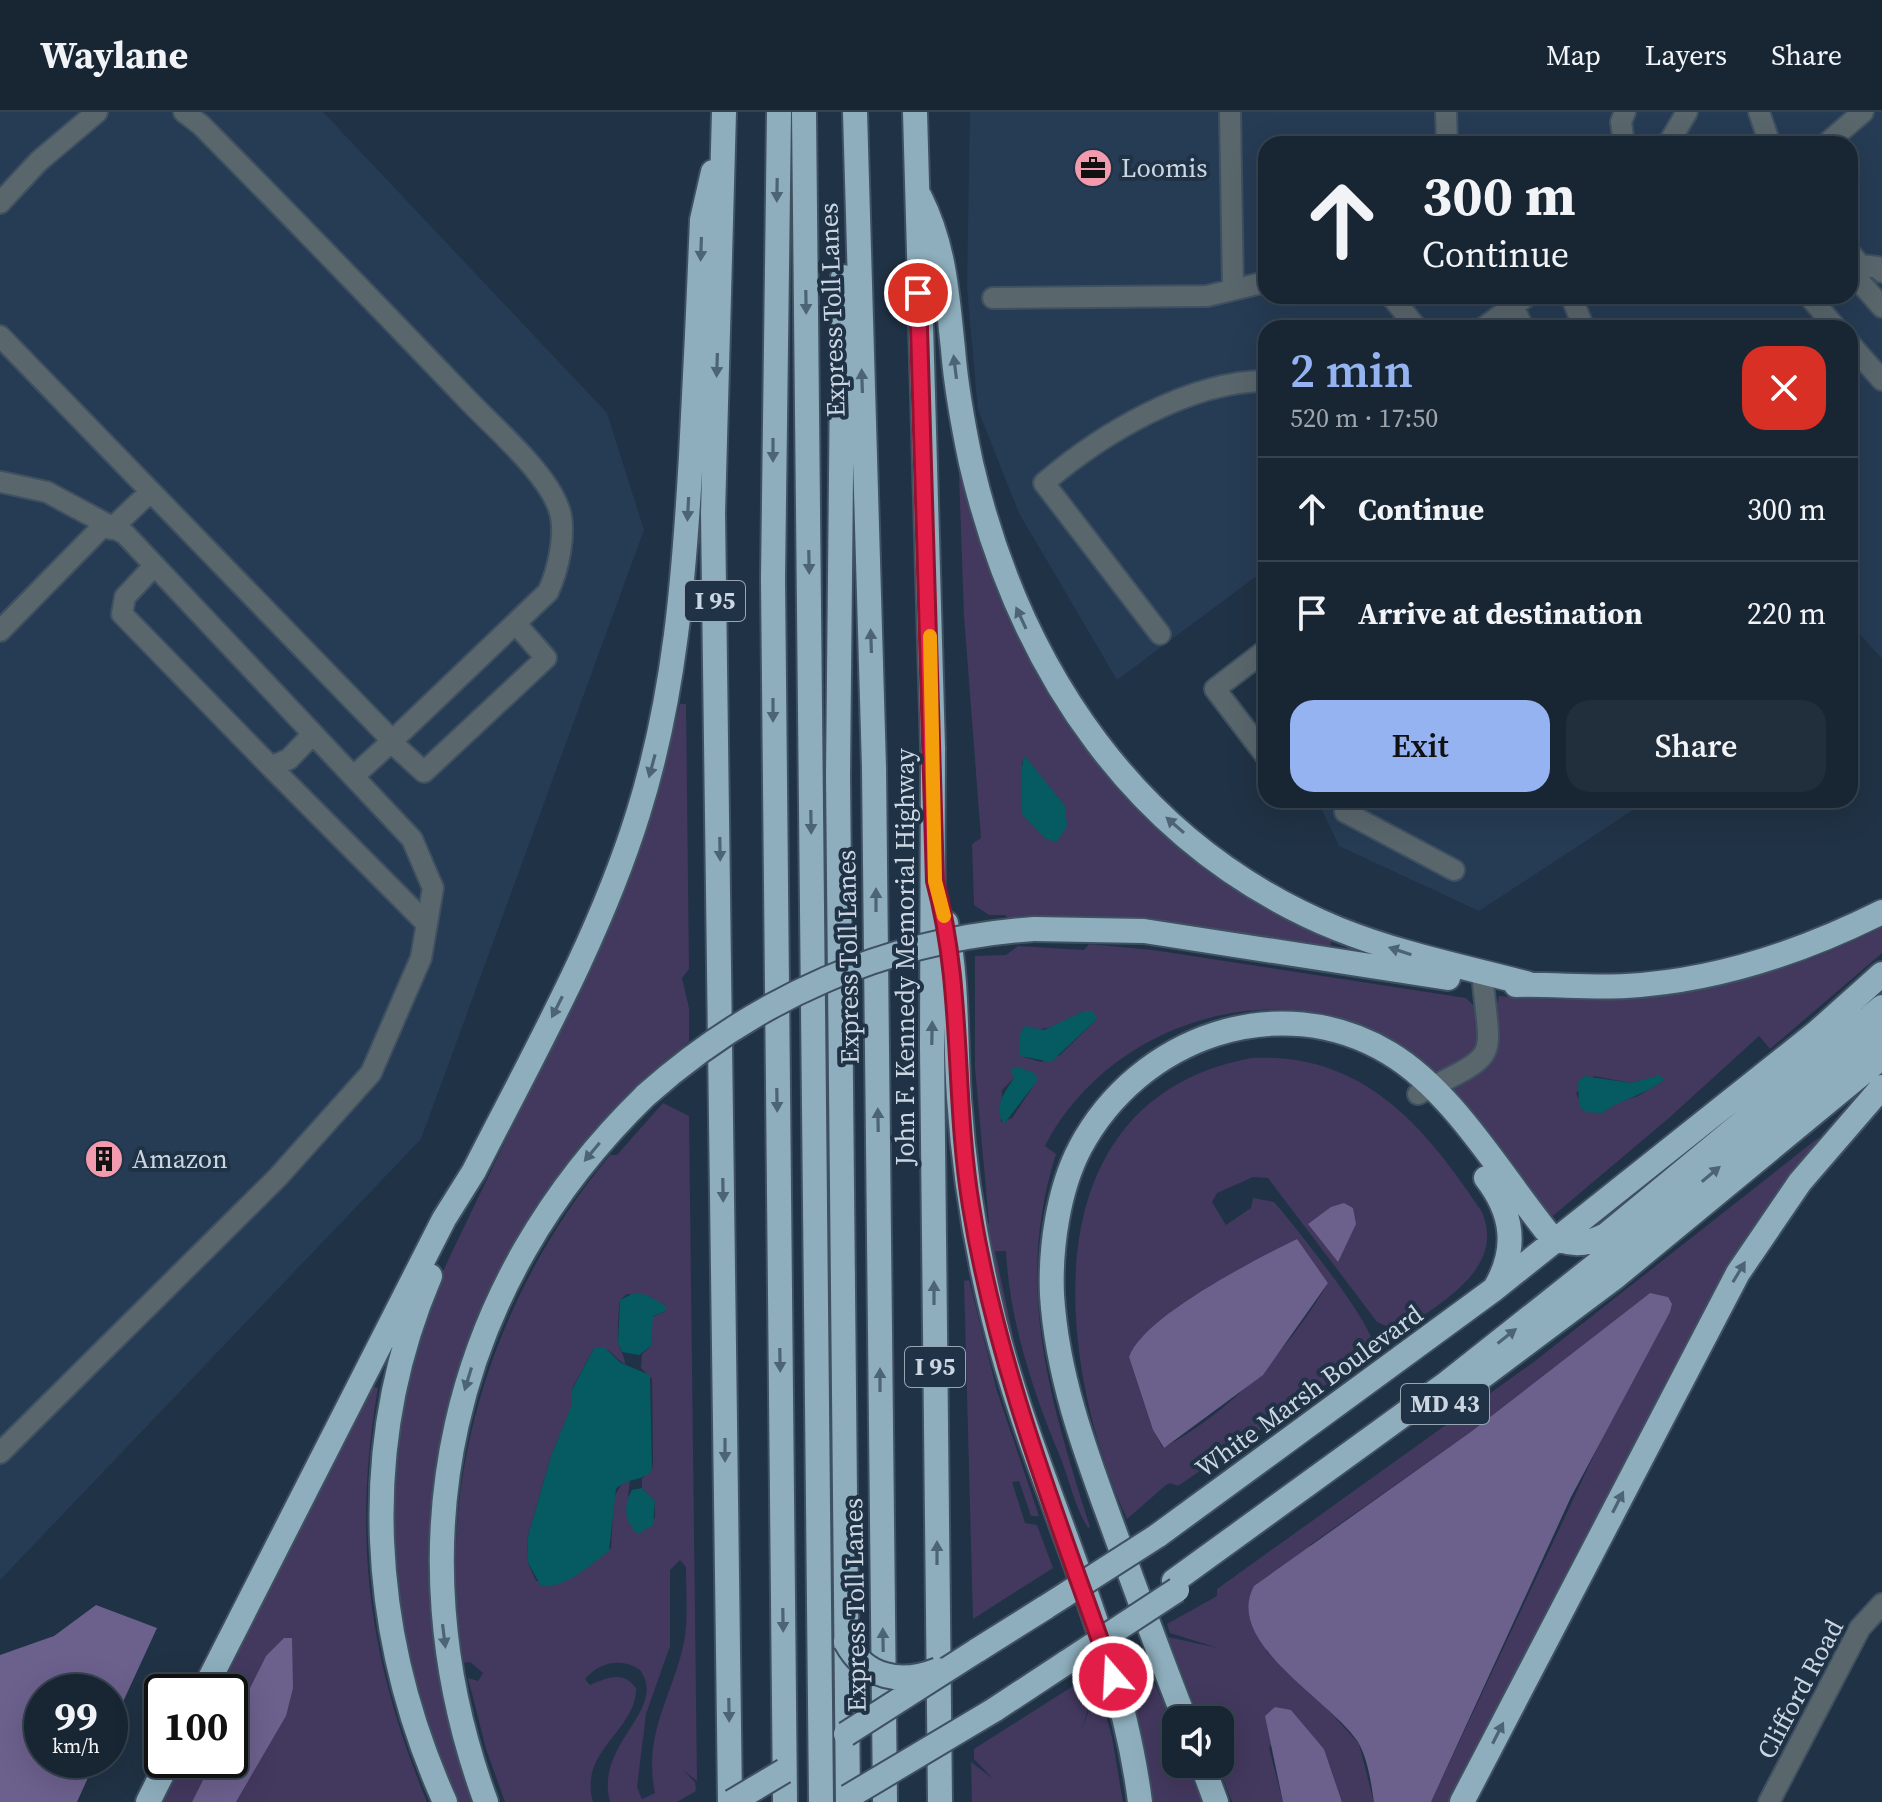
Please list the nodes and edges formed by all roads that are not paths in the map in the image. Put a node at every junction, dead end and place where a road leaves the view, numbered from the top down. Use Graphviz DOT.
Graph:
graph roads {
  1 [pos="97,112"];
  2 [pos="184,112"];
  3 [pos="724,112"];
  4 [pos="779,112"];
  5 [pos="804,112"];
  6 [pos="846,112"];
  7 [pos="855,112"];
  8 [pos="915,112"];
  9 [pos="1230,112"];
  10 [pos="1446,112"];
  11 [pos="1625,112"];
  12 [pos="1687,112"];
  13 [pos="1759,112"];
  14 [pos="1863,112"];
  15 [pos="1447,136"];
  16 [pos="1623,136"];
  17 [pos="1675,136"];
  18 [pos="1767,136"];
  19 [pos="1835,136"];
  20 [pos="723,147"];
  21 [pos="916,189"];
  22 [pos="0,203"];
  23 [pos="1858,260"];
  24 [pos="1882,272"];
  25 [pos="1858,276"];
  26 [pos="1258,283"];
  27 [pos="1233,288"];
  28 [pos="993,298"];
  29 [pos="1398,304"];
  30 [pos="1516,304"];
  31 [pos="1816,304"];
  32 [pos="1882,307"];
  33 [pos="1410,320"];
  34 [pos="1494,320"];
  35 [pos="1829,320"];
  36 [pos="0,336"];
  37 [pos="1858,353"];
  38 [pos="1882,380"];
  39 [pos="1258,382"];
  40 [pos="0,466"];
  41 [pos="1,482"];
  42 [pos="0,490"];
  43 [pos="149,493"];
  44 [pos="108,526"];
  45 [pos="154,566"];
  46 [pos="516,624"];
  47 [pos="0,631"];
  48 [pos="1160,634"];
  49 [pos="1258,656"];
  50 [pos="313,734"];
  51 [pos="391,742"];
  52 [pos="1258,745"];
  53 [pos="271,767"];
  54 [pos="354,776"];
  55 [pos="1350,808"];
  56 [pos="1454,870"];
  57 [pos="935,881"];
  58 [pos="1882,912"];
  59 [pos="427,924"];
  60 [pos="1882,974"];
  61 [pos="1482,978"];
  62 [pos="1882,1007"];
  63 [pos="1882,1030"];
  64 [pos="1882,1057"];
  65 [pos="1882,1087"];
  66 [pos="1425,1091"];
  67 [pos="474,1171"];
  68 [pos="1557,1240"];
  69 [pos="1493,1290"];
  70 [pos="0,1453"];
  71 [pos="1176,1585"];
  72 [pos="1882,1604"];
  73 [pos="846,1642"];
  74 [pos="985,1646"];
  75 [pos="212,1674"];
  76 [pos="1180,1706"];
  77 [pos="846,1734"];
  78 [pos="821,1749"];
  79 [pos="160,1778"];
  80 [pos="1207,1778"];
  81 [pos="845,1800"];
  82 [pos="148,1802"];
  83 [pos="445,1802"];
  84 [pos="486,1802"];
  85 [pos="731,1802"];
  86 [pos="785,1802"];
  87 [pos="821,1802"];
  88 [pos="885,1802"];
  89 [pos="940,1802"];
  90 [pos="1140,1802"];
  91 [pos="1216,1802"];
  92 [pos="1462,1802"];
  93 [pos="1769,1802"];
  1 -- 22 [label="street"];
  2 -- 46 [label="street"];
  3 -- 20 [label="highway, I 95"];
  4 -- 86 [label="highway, Express Toll Lanes, one-way"];
  5 -- 78 [label="highway, one-way"];
  6 -- 73 [label="highway"];
  88 -- 7 [label="highway, Express Toll Lanes, one-way"];
  8 -- 21 [label="highway, John F. Kennedy Memorial Highway / I 95"];
  9 -- 27 [label="street"];
  10 -- 15 [label="street"];
  11 -- 16 [label="street"];
  12 -- 17 [label="street"];
  13 -- 18 [label="street"];
  14 -- 19 [label="street"];
  20 -- 67 [label="highway, one-way"];
  20 -- 85 [label="highway, I 95, one-way"];
  21 -- 57 [label="highway, John F. Kennedy Memorial Highway / I 95"];
  61 -- 21 [label="highway, one-way"];
  23 -- 24 [label="street"];
  25 -- 32 [label="street"];
  26 -- 27 [label="street"];
  27 -- 28 [label="street"];
  29 -- 33 [label="street"];
  30 -- 34 [label="street"];
  31 -- 35 [label="street"];
  36 -- 43 [label="street"];
  37 -- 38 [label="street"];
  39 -- 48 [label="street"];
  40 -- 41 [label="street"];
  41 -- 42 [label="street"];
  41 -- 44 [label="street"];
  43 -- 44 [label="street"];
  43 -- 51 [label="street"];
  44 -- 45 [label="street"];
  44 -- 47 [label="street"];
  45 -- 50 [label="street"];
  45 -- 53 [label="street"];
  46 -- 51 [label="street"];
  46 -- 51 [label="street"];
  49 -- 52 [label="street"];
  50 -- 53 [label="street"];
  50 -- 54 [label="street"];
  51 -- 54 [label="street"];
  53 -- 59 [label="street"];
  54 -- 59 [label="street"];
  55 -- 56 [label="street"];
  89 -- 57 [label="highway, John F. Kennedy Memorial Highway / I 95, one-way"];
  57 -- 90 [label="highway"];
  58 -- 61 [label="highway"];
  59 -- 70 [label="street"];
  60 -- 68 [label="highway, White Marsh Boulevard / MD 43"];
  61 -- 66 [label="street"];
  61 -- 84 [label="highway, one-way, bridge"];
  62 -- 68 [label="highway"];
  71 -- 63 [label="highway, one-way"];
  64 -- 71 [label="highway, MD 43"];
  92 -- 65 [label="highway, one-way"];
  66 -- 68 [label="highway"];
  66 -- 69 [label="highway"];
  66 -- 76 [label="highway"];
  67 -- 75 [label="highway"];
  67 -- 83 [label="highway"];
  68 -- 69 [label="highway, White Marsh Boulevard / MD 43"];
  69 -- 74 [label="highway, White Marsh Boulevard / MD 43, bridge"];
  71 -- 81 [label="highway, MD 43, bridge"];
  72 -- 93 [label="street, Clifford Road"];
  73 -- 74 [label="highway, bridge"];
  73 -- 77 [label="highway"];
  74 -- 77 [label="highway, White Marsh Boulevard / MD 43, bridge"];
  77 -- 78 [label="highway, White Marsh Boulevard / MD 43"];
  77 -- 81 [label="highway"];
  78 -- 85 [label="highway, White Marsh Boulevard / MD 43, bridge"];
  78 -- 87 [label="highway"];
  79 -- 82 [label="highway"];
  80 -- 91 [label="highway"];
}
